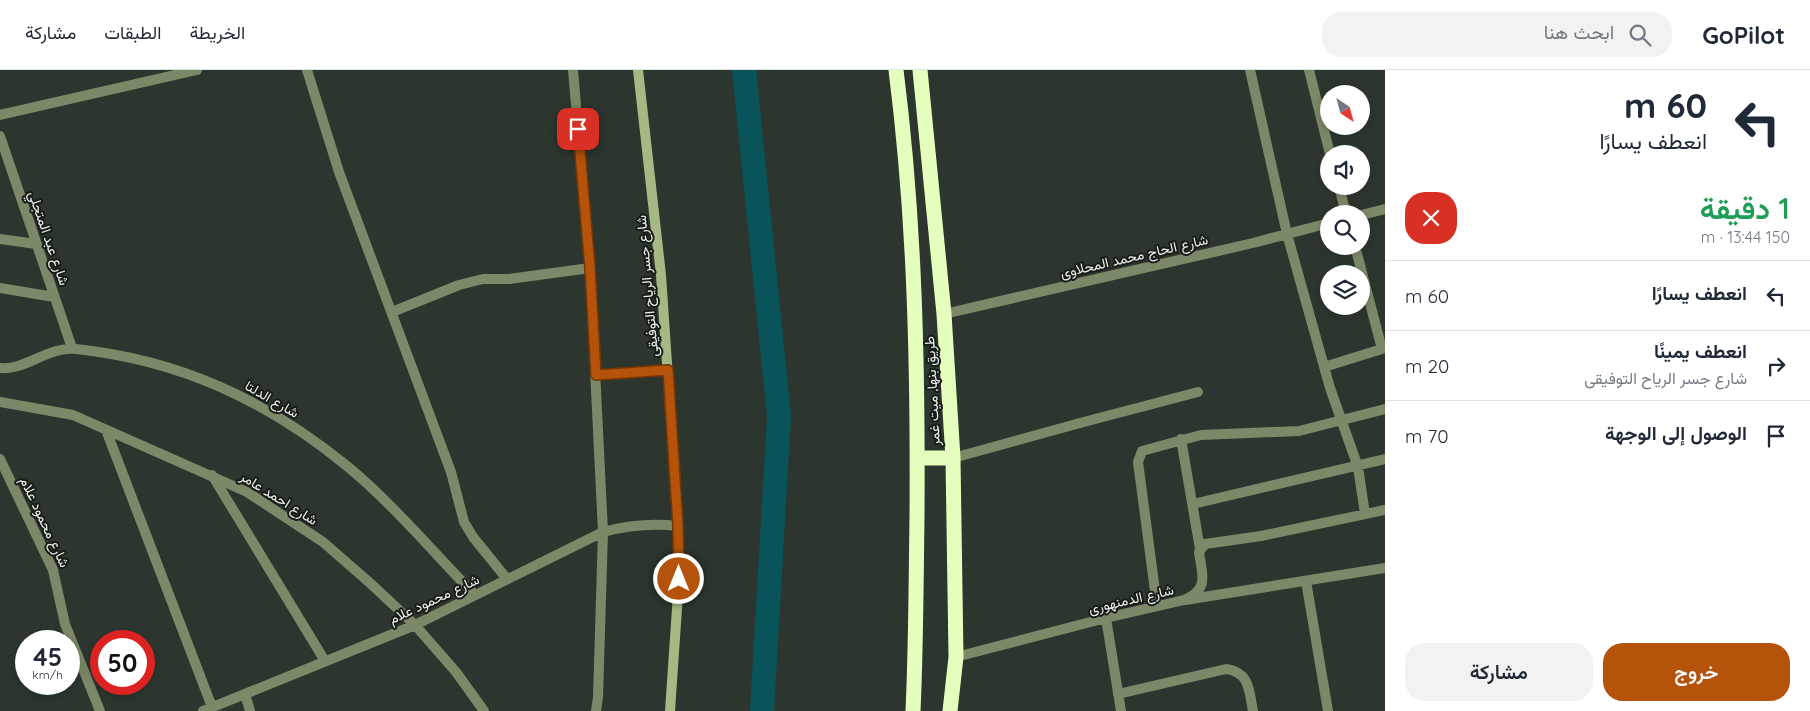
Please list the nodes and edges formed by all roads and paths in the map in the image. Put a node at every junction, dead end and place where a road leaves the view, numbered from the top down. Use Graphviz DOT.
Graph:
graph roads {
  1 [pos="196,70"];
  2 [pos="307,70"];
  3 [pos="574,70"];
  4 [pos="638,70"];
  5 [pos="896,70"];
  6 [pos="920,70"];
  7 [pos="1250,70"];
  8 [pos="1308,70"];
  9 [pos="0,114"];
  10 [pos="0,136"];
  11 [pos="1328,145"];
  12 [pos="1385,209"];
  13 [pos="1370,213"];
  14 [pos="1320,225"];
  15 [pos="1287,234"];
  16 [pos="0,239"];
  17 [pos="36,244"];
  18 [pos="1357,255"];
  19 [pos="590,268"];
  20 [pos="0,288"];
  21 [pos="54,297"];
  22 [pos="392,312"];
  23 [pos="944,314"];
  24 [pos="72,348"];
  25 [pos="1383,348"];
  26 [pos="1324,367"];
  27 [pos="0,368"];
  28 [pos="668,370"];
  29 [pos="596,375"];
  30 [pos="1198,392"];
  31 [pos="0,402"];
  32 [pos="1385,409"];
  33 [pos="1342,420"];
  34 [pos="106,430"];
  35 [pos="1181,439"];
  36 [pos="917,458"];
  37 [pos="952,458"];
  38 [pos="0,459"];
  39 [pos="1385,459"];
  40 [pos="1358,467"];
  41 [pos="212,474"];
  42 [pos="1193,504"];
  43 [pos="1385,510"];
  44 [pos="1365,514"];
  45 [pos="678,526"];
  46 [pos="603,532"];
  47 [pos="1200,549"];
  48 [pos="1385,568"];
  49 [pos="507,579"];
  50 [pos="1306,581"];
  51 [pos="475,595"];
  52 [pos="1184,600"];
  53 [pos="1156,606"];
  54 [pos="1106,618"];
  55 [pos="415,625"];
  56 [pos="956,657"];
  57 [pos="325,661"];
  58 [pos="245,694"];
  59 [pos="1118,694"];
  60 [pos="208,709"];
  61 [pos="100,711"];
  62 [pos="250,711"];
  63 [pos="484,711"];
  64 [pos="596,711"];
  65 [pos="670,711"];
  66 [pos="913,711"];
  67 [pos="950,711"];
  68 [pos="1121,711"];
  69 [pos="1253,711"];
  70 [pos="1328,711"];
  1 -- 9 [label="street"];
  2 -- 22 [label="street"];
  3 -- 19 [label="street"];
  4 -- 28 [label="main road, شارع جسر الرياح التوفيقى"];
  5 -- 36 [label="highway, طريق بنها, ميت غمر"];
  6 -- 23 [label="highway, طريق بنها, ميت غمر"];
  7 -- 15 [label="street"];
  8 -- 11 [label="street"];
  10 -- 17 [label="street, شارع عبد المتجلي"];
  12 -- 13 [label="street"];
  14 -- 15 [label="street, شارع الحاج محمد المحلاوى"];
  15 -- 23 [label="street, شارع الحاج محمد المحلاوى"];
  15 -- 26 [label="street"];
  16 -- 17 [label="street"];
  17 -- 21 [label="street, شارع عبد المتجلي"];
  18 -- 25 [label="street"];
  19 -- 22 [label="street"];
  19 -- 29 [label="street"];
  20 -- 21 [label="street"];
  21 -- 24 [label="street, شارع عبد المتجلي"];
  22 -- 49 [label="street"];
  23 -- 37 [label="highway, طريق بنها, ميت غمر"];
  24 -- 27 [label="street, شارع الدلتا"];
  24 -- 51 [label="street, شارع الدلتا"];
  25 -- 26 [label="street"];
  26 -- 33 [label="street"];
  28 -- 29 [label="main road"];
  28 -- 45 [label="main road, شارع جسر الرياح التوفيقى"];
  29 -- 46 [label="street"];
  30 -- 37 [label="street"];
  31 -- 34 [label="street, شارع احمد عامر"];
  32 -- 33 [label="street"];
  33 -- 35 [label="street"];
  33 -- 40 [label="street"];
  34 -- 41 [label="street, شارع احمد عامر"];
  34 -- 60 [label="street"];
  35 -- 42 [label="street"];
  35 -- 53 [label="street"];
  36 -- 37 [label="highway"];
  36 -- 66 [label="highway, طريق بنها, ميت غمر"];
  37 -- 56 [label="highway, طريق بنها, ميت غمر"];
  38 -- 61 [label="street, شارع محمود علام"];
  39 -- 40 [label="street"];
  40 -- 42 [label="street"];
  40 -- 44 [label="street"];
  41 -- 55 [label="street, شارع احمد عامر"];
  41 -- 57 [label="street"];
  42 -- 47 [label="street"];
  43 -- 44 [label="street"];
  44 -- 47 [label="street"];
  45 -- 46 [label="street, شارع محمود علام"];
  45 -- 65 [label="main road, شارع جسر الرياح التوفيقى"];
  46 -- 49 [label="street, شارع محمود علام"];
  46 -- 64 [label="street"];
  47 -- 52 [label="street, شارع الدمنهورى"];
  48 -- 50 [label="street"];
  49 -- 51 [label="street, شارع محمود علام"];
  50 -- 52 [label="street"];
  50 -- 70 [label="street"];
  51 -- 55 [label="street, شارع محمود علام"];
  52 -- 53 [label="street, شارع الدمنهورى"];
  53 -- 54 [label="street, شارع الدمنهورى"];
  54 -- 56 [label="street, شارع الدمنهورى"];
  54 -- 59 [label="street"];
  55 -- 57 [label="street, شارع محمود علام"];
  55 -- 63 [label="street, شارع احمد عامر"];
  56 -- 67 [label="highway, طريق بنها, ميت غمر"];
  57 -- 58 [label="street, شارع محمود علام"];
  58 -- 60 [label="street, شارع محمود علام"];
  58 -- 62 [label="street"];
  59 -- 68 [label="street"];
  59 -- 69 [label="street"];
}
